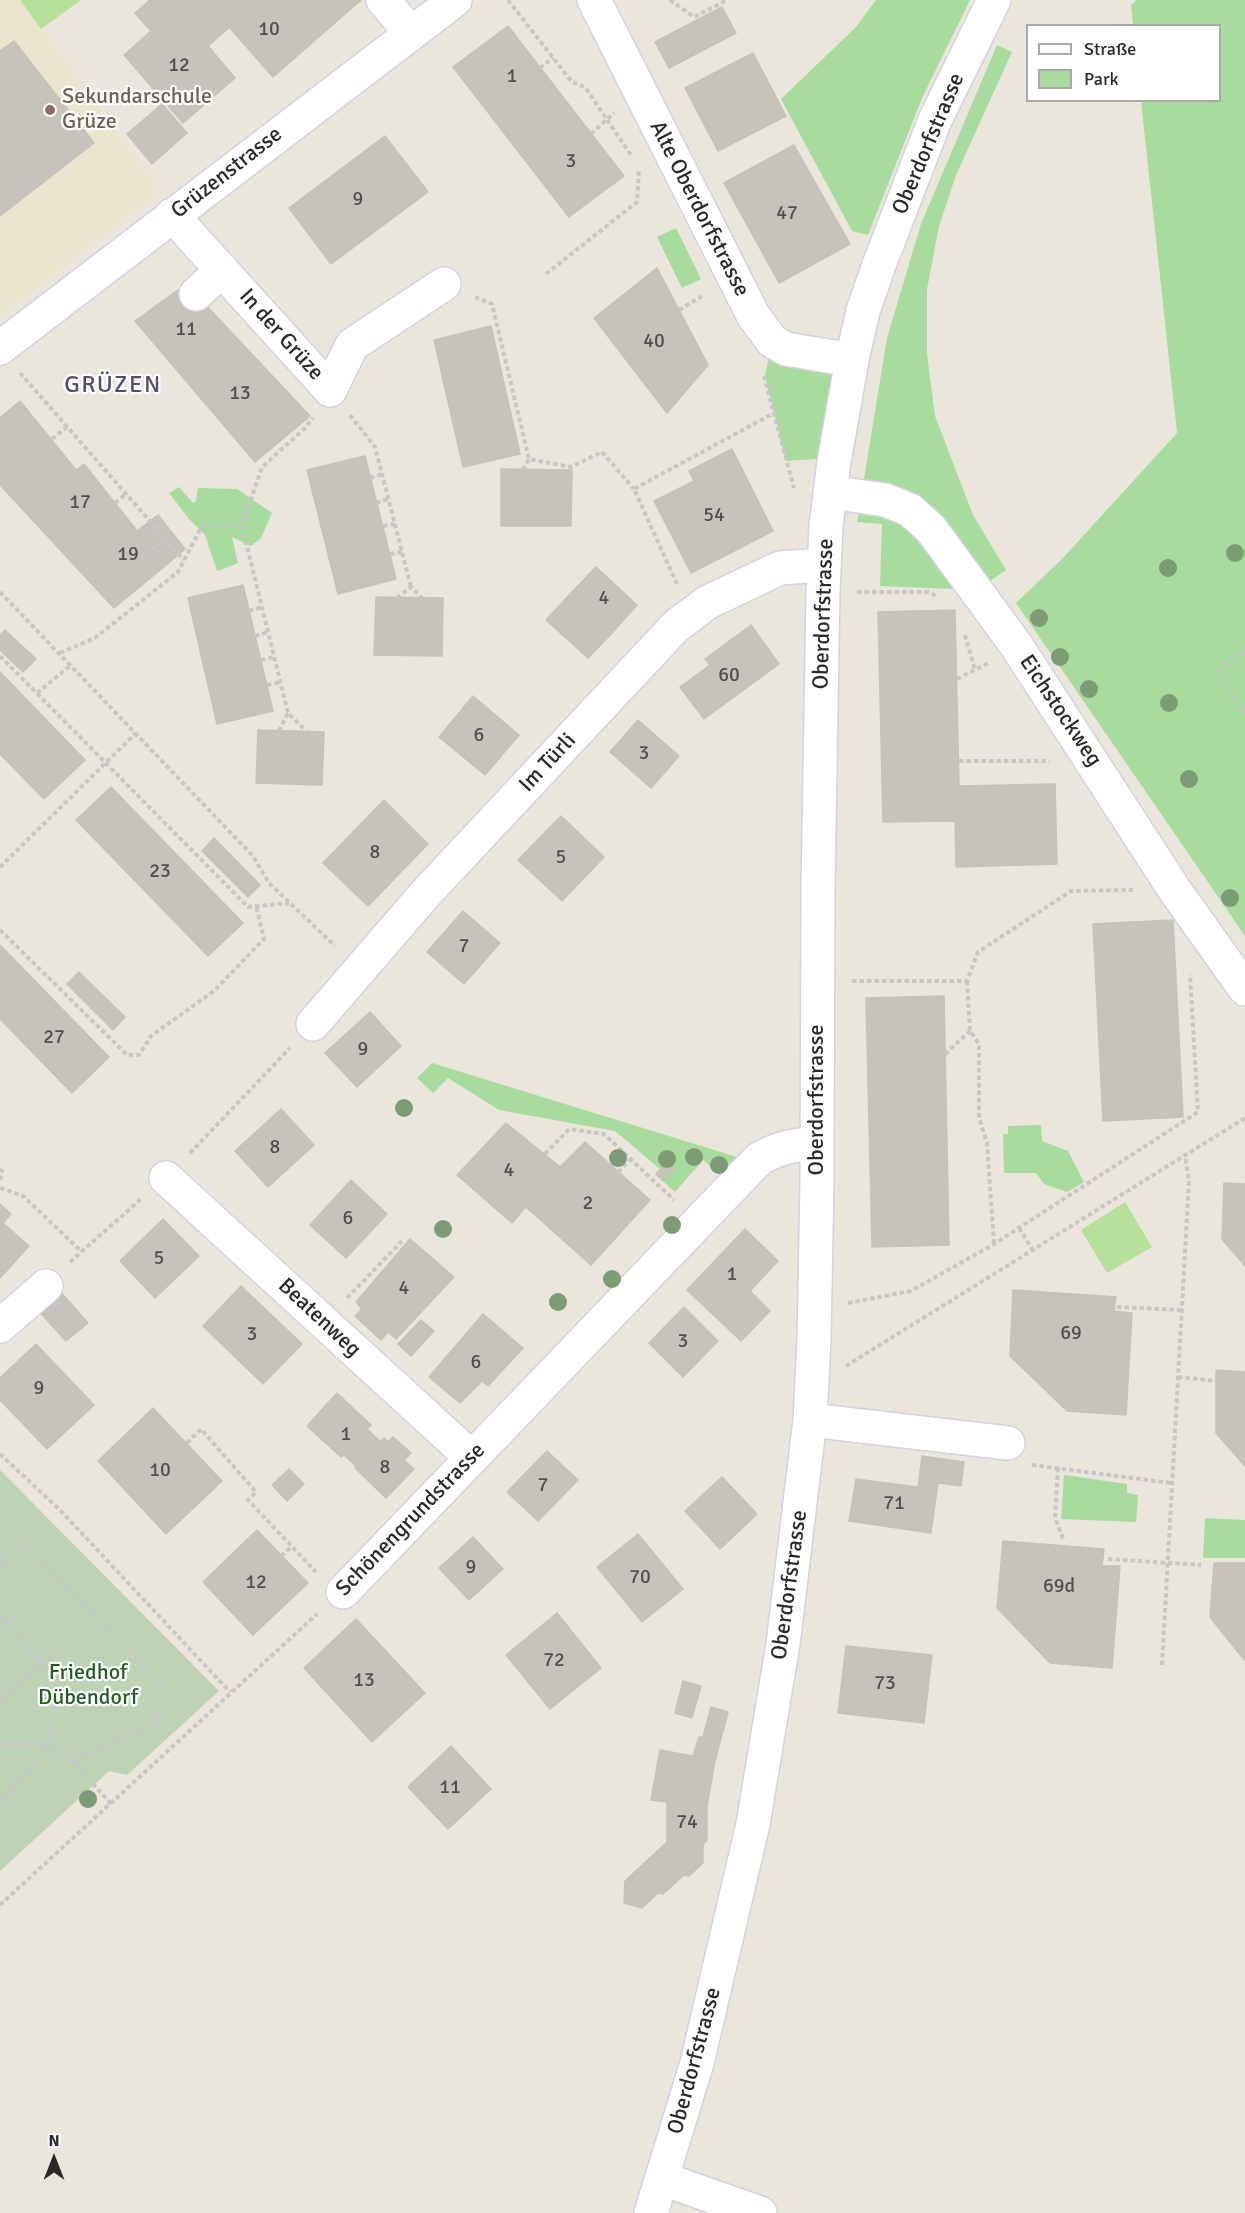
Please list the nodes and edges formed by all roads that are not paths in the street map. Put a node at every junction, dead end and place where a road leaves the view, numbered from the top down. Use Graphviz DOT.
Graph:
graph roads {
  1 [pos="383,0"];
  2 [pos="454,0"];
  3 [pos="594,0"];
  4 [pos="994,0"];
  5 [pos="410,33"];
  6 [pos="172,215"];
  7 [pos="222,270"];
  8 [pos="444,284"];
  9 [pos="196,294"];
  10 [pos="7,358"];
  11 [pos="852,360"];
  12 [pos="830,492"];
  13 [pos="824,565"];
  14 [pos="1245,989"];
  15 [pos="312,1024"];
  16 [pos="817,1144"];
  17 [pos="166,1178"];
  18 [pos="46,1286"];
  19 [pos="0,1326"];
  20 [pos="810,1420"];
  21 [pos="1008,1443"];
  22 [pos="472,1458"];
  23 [pos="340,1594"];
  24 [pos="663,2179"];
  25 [pos="651,2213"];
  26 [pos="760,2213"];
  1 -- 5 [label="street"];
  2 -- 5 [label="street, Grüzenstrasse"];
  3 -- 11 [label="street, Alte Oberdorfstrasse"];
  4 -- 11 [label="street, Oberdorfstrasse"];
  5 -- 6 [label="street, Grüzenstrasse"];
  6 -- 7 [label="street, In der Grüze"];
  6 -- 10 [label="street, Grüzenstrasse"];
  7 -- 8 [label="street, In der Grüze"];
  7 -- 9 [label="street"];
  11 -- 12 [label="street, Oberdorfstrasse"];
  12 -- 13 [label="street, Oberdorfstrasse"];
  12 -- 14 [label="street, Eichstockweg"];
  13 -- 15 [label="street, Im Türli"];
  13 -- 16 [label="street, Oberdorfstrasse"];
  16 -- 20 [label="street, Oberdorfstrasse"];
  16 -- 22 [label="street, Schönengrundstrasse"];
  17 -- 22 [label="street, Beatenweg"];
  18 -- 19 [label="street"];
  20 -- 21 [label="street"];
  20 -- 24 [label="street, Oberdorfstrasse"];
  22 -- 23 [label="street, Schönengrundstrasse"];
  24 -- 25 [label="street, Oberdorfstrasse"];
  24 -- 26 [label="street"];
}
